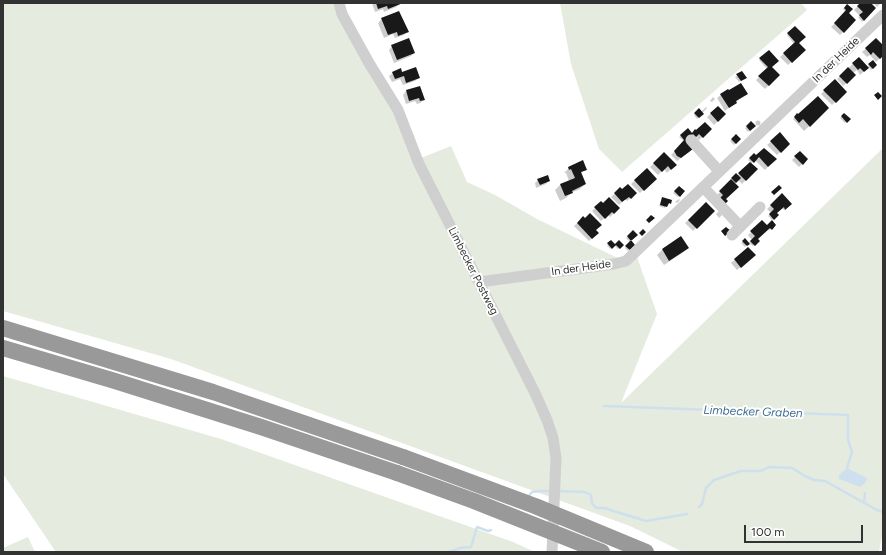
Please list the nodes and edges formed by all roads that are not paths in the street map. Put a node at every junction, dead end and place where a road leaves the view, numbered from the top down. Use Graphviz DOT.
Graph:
graph roads {
  1 [pos="339,3"];
  2 [pos="883,15"];
  3 [pos="691,140"];
  4 [pos="719,172"];
  5 [pos="703,187"];
  6 [pos="760,207"];
  7 [pos="740,226"];
  8 [pos="732,235"];
  9 [pos="478,282"];
  10 [pos="3,328"];
  11 [pos="3,348"];
  12 [pos="552,552"];
  13 [pos="602,552"];
  14 [pos="646,552"];
  1 -- 9 [label="street, Limbecker Postweg"];
  2 -- 4 [label="street, In der Heide"];
  3 -- 4 [label="street"];
  4 -- 5 [label="street, In der Heide"];
  5 -- 7 [label="street"];
  5 -- 9 [label="street, In der Heide"];
  6 -- 7 [label="street"];
  7 -- 8 [label="street"];
  9 -- 12 [label="street, Limbecker Postweg"];
  10 -- 14 [label="highway, bridge"];
  11 -- 13 [label="highway, bridge"];
}
